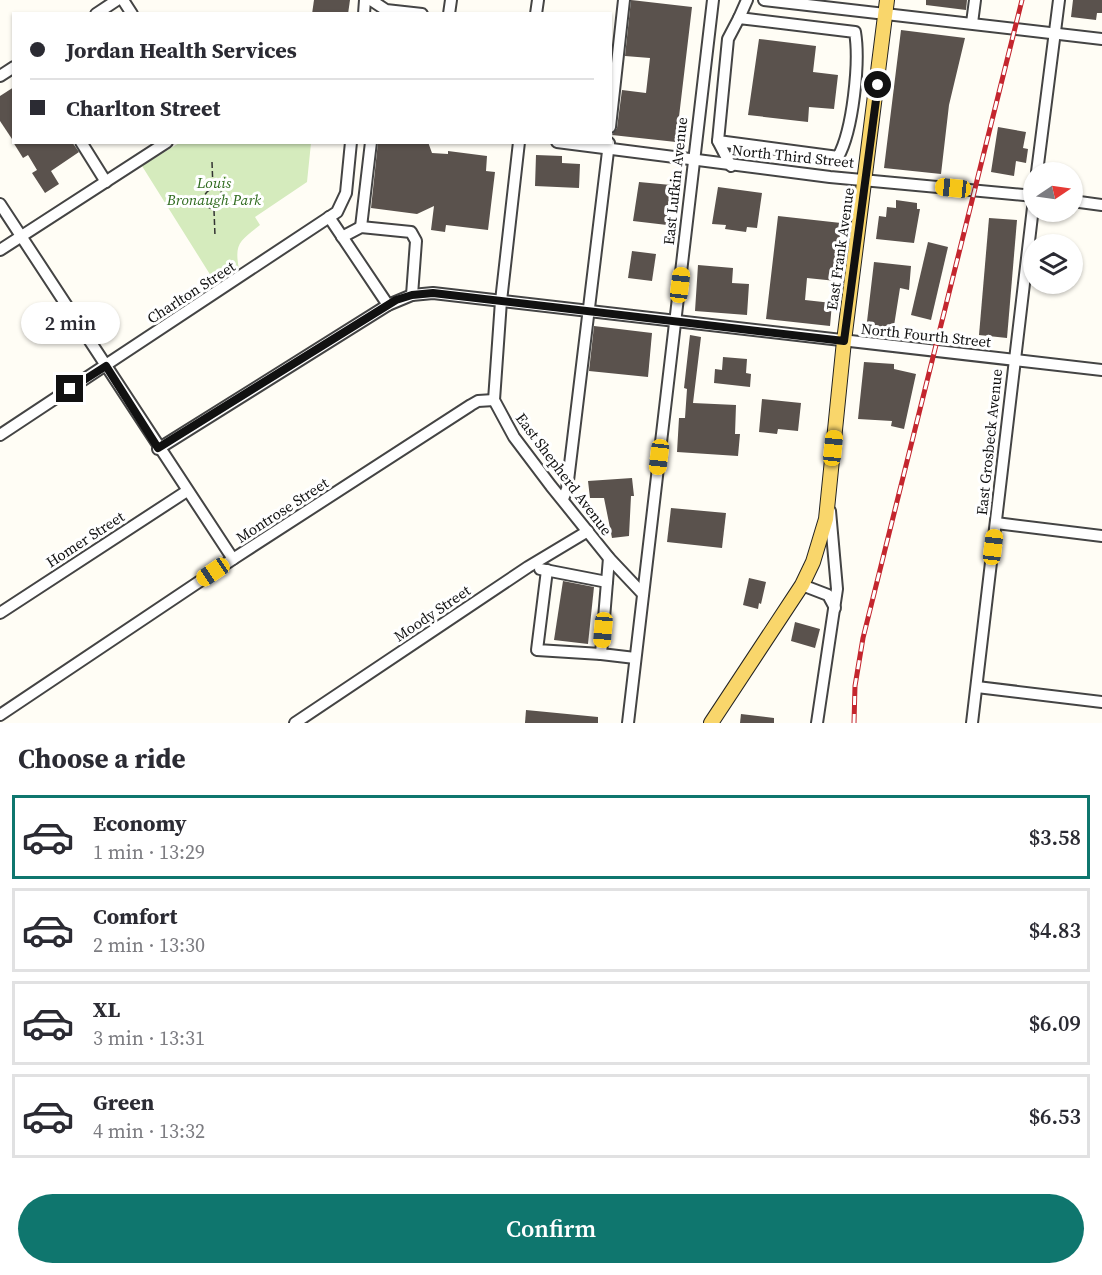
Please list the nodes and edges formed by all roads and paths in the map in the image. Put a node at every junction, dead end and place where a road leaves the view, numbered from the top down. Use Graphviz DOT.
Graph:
graph roads {
  1 [pos="117,0"];
  2 [pos="371,0"];
  3 [pos="624,0"];
  4 [pos="713,0"];
  5 [pos="747,0"];
  6 [pos="764,0"];
  7 [pos="975,0"];
  8 [pos="1059,0"];
  9 [pos="798,2"];
  10 [pos="887,7"];
  11 [pos="852,10"];
  12 [pos="99,12"];
  13 [pos="404,12"];
  14 [pos="739,18"];
  15 [pos="972,23"];
  16 [pos="855,32"];
  17 [pos="1054,33"];
  18 [pos="1102,39"];
  19 [pos="612,109"];
  20 [pos="718,141"];
  21 [pos="82,144"];
  22 [pos="164,144"];
  23 [pos="351,144"];
  24 [pos="371,144"];
  25 [pos="519,144"];
  26 [pos="592,144"];
  27 [pos="609,145"];
  28 [pos="838,157"];
  29 [pos="694,158"];
  30 [pos="212,162"];
  31 [pos="1038,162"];
  32 [pos="731,166"];
  33 [pos="830,177"];
  34 [pos="866,179"];
  35 [pos="106,182"];
  36 [pos="213,190"];
  37 [pos="1023,197"];
  38 [pos="1083,202"];
  39 [pos="0,204"];
  40 [pos="1102,205"];
  41 [pos="214,209"];
  42 [pos="329,217"];
  43 [pos="1031,222"];
  44 [pos="361,228"];
  45 [pos="215,236"];
  46 [pos="21,237"];
  47 [pos="342,237"];
  48 [pos="0,250"];
  49 [pos="412,295"];
  50 [pos="501,301"];
  51 [pos="388,305"];
  52 [pos="589,311"];
  53 [pos="676,320"];
  54 [pos="844,341"];
  55 [pos="1014,360"];
  56 [pos="106,366"];
  57 [pos="1102,370"];
  58 [pos="494,400"];
  59 [pos="0,435"];
  60 [pos="158,448"];
  61 [pos="187,491"];
  62 [pos="828,496"];
  63 [pos="562,499"];
  64 [pos="996,523"];
  65 [pos="588,531"];
  66 [pos="1102,536"];
  67 [pos="609,558"];
  68 [pos="233,559"];
  69 [pos="528,567"];
  70 [pos="547,570"];
  71 [pos="608,582"];
  72 [pos="802,585"];
  73 [pos="643,594"];
  74 [pos="835,608"];
  75 [pos="0,613"];
  76 [pos="602,654"];
  77 [pos="635,658"];
  78 [pos="977,687"];
  79 [pos="1102,702"];
  80 [pos="0,715"];
  81 [pos="713,722"];
  82 [pos="295,723"];
  83 [pos="628,723"];
  84 [pos="817,723"];
  85 [pos="972,723"];
  1 -- 12 [label="street"];
  2 -- 13 [label="street"];
  3 -- 19 [label="street"];
  4 -- 29 [label="street, East Lufkin Avenue"];
  5 -- 14 [label="street"];
  6 -- 9 [label="street"];
  7 -- 15 [label="street"];
  8 -- 17 [label="street"];
  9 -- 11 [label="street"];
  10 -- 11 [label="street"];
  10 -- 15 [label="street"];
  10 -- 34 [label="main road, East Frank Avenue"];
  11 -- 16 [label="street"];
  14 -- 16 [label="street"];
  14 -- 20 [label="street"];
  15 -- 17 [label="street"];
  16 -- 28 [label="street"];
  17 -- 18 [label="street"];
  17 -- 31 [label="street"];
  20 -- 28 [label="street"];
  20 -- 32 [label="street"];
  21 -- 35 [label="street"];
  22 -- 35 [label="street"];
  23 -- 42 [label="street, Charlton Street"];
  24 -- 44 [label="street"];
  25 -- 50 [label="street"];
  26 -- 27 [label="street, North Third Street"];
  27 -- 29 [label="street, North Third Street"];
  27 -- 52 [label="street"];
  28 -- 33 [label="street"];
  29 -- 32 [label="street, North Third Street"];
  29 -- 53 [label="street, East Lufkin Avenue"];
  30 -- 36 [label="path"];
  32 -- 33 [label="street, North Third Street"];
  33 -- 34 [label="street, North Third Street"];
  34 -- 37 [label="street, North Third Street"];
  34 -- 54 [label="main road, East Frank Avenue"];
  35 -- 46 [label="street"];
  36 -- 41 [label="path"];
  36 -- 41 [label="path"];
  38 -- 40 [label="street"];
  39 -- 46 [label="street"];
  41 -- 45 [label="path"];
  42 -- 47 [label="street"];
  42 -- 56 [label="street, Charlton Street"];
  43 -- 55 [label="street, East Grosbeck Avenue"];
  44 -- 47 [label="street"];
  44 -- 49 [label="street"];
  46 -- 48 [label="street"];
  46 -- 56 [label="street"];
  47 -- 51 [label="street"];
  49 -- 50 [label="street"];
  49 -- 51 [label="street"];
  50 -- 52 [label="street, North Fourth Street"];
  50 -- 58 [label="street"];
  51 -- 60 [label="street"];
  52 -- 53 [label="street, North Fourth Street"];
  52 -- 63 [label="street"];
  53 -- 54 [label="street, North Fourth Street"];
  53 -- 73 [label="street, East Lufkin Avenue"];
  54 -- 55 [label="street, North Fourth Street"];
  54 -- 62 [label="main road, East Frank Avenue"];
  55 -- 57 [label="street, North Fourth Street"];
  55 -- 64 [label="street, East Grosbeck Avenue"];
  56 -- 59 [label="street, Charlton Street"];
  56 -- 60 [label="street"];
  58 -- 63 [label="street, East Shepherd Avenue"];
  58 -- 68 [label="street, Montrose Street"];
  60 -- 61 [label="street"];
  61 -- 68 [label="street"];
  61 -- 75 [label="street, Homer Street"];
  62 -- 72 [label="main road, East Frank Avenue"];
  62 -- 74 [label="street"];
  63 -- 65 [label="street, East Shepherd Avenue"];
  64 -- 66 [label="street"];
  64 -- 78 [label="street, East Grosbeck Avenue"];
  65 -- 67 [label="street, East Shepherd Avenue"];
  65 -- 69 [label="street, Moody Street"];
  67 -- 71 [label="street"];
  67 -- 73 [label="street, East Shepherd Avenue"];
  68 -- 80 [label="street, Montrose Street"];
  69 -- 70 [label="street"];
  69 -- 82 [label="street, Moody Street"];
  70 -- 71 [label="street"];
  70 -- 76 [label="street"];
  71 -- 76 [label="street"];
  72 -- 74 [label="street"];
  72 -- 81 [label="main road, East Frank Avenue"];
  73 -- 77 [label="street, East Lufkin Avenue"];
  74 -- 84 [label="street"];
  76 -- 77 [label="street"];
  77 -- 83 [label="street, East Lufkin Avenue"];
  78 -- 79 [label="street"];
  78 -- 85 [label="street, East Grosbeck Avenue"];
}
